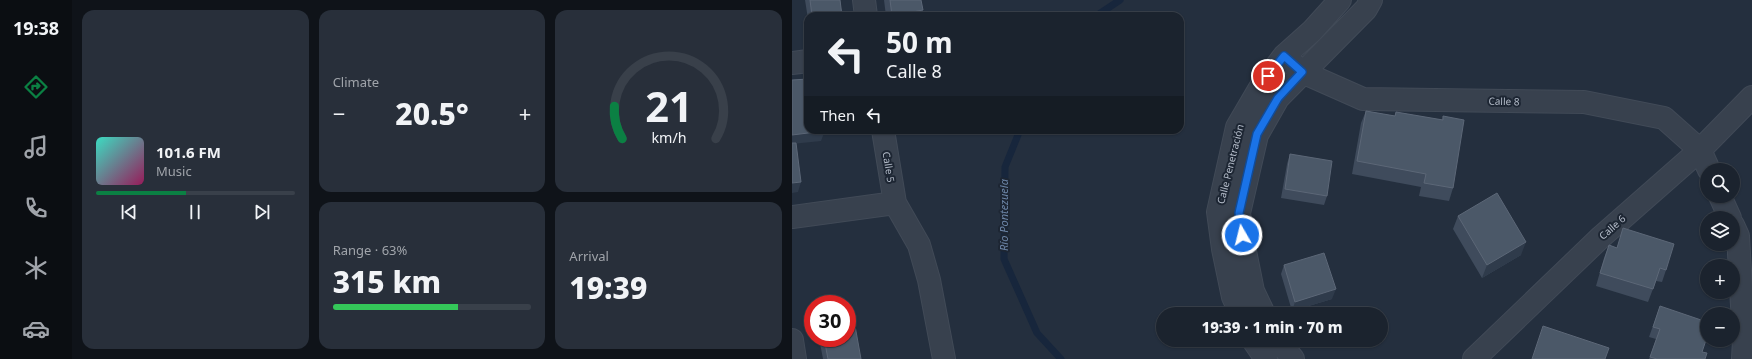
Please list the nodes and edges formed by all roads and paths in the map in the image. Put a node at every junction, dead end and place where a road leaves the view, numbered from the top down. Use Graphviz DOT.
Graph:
graph roads {
  1 [pos="864,0"];
  2 [pos="1340,0"];
  3 [pos="1371,0"];
  4 [pos="866,12"];
  5 [pos="1284,56"];
  6 [pos="804,62"];
  7 [pos="792,63"];
  8 [pos="1302,72"];
  9 [pos="1752,97"];
  10 [pos="884,134"];
  11 [pos="1700,150"];
  12 [pos="1706,163"];
  13 [pos="894,203"];
  14 [pos="792,217"];
  15 [pos="1739,251"];
  16 [pos="1238,307"];
  17 [pos="1261,307"];
  18 [pos="792,340"];
  19 [pos="1258,347"];
  20 [pos="1284,347"];
  21 [pos="795,359"];
  22 [pos="944,359"];
  23 [pos="1266,359"];
  24 [pos="1293,359"];
  25 [pos="1474,359"];
  26 [pos="1743,359"];
  1 -- 4 [label="street"];
  2 -- 5 [label="street, Calle Penetración"];
  3 -- 8 [label="street, Calle Penetración"];
  5 -- 8 [label="street, Calle 8"];
  5 -- 16 [label="street, Calle Penetración"];
  6 -- 7 [label="street"];
  8 -- 11 [label="street, Calle 8"];
  8 -- 17 [label="street, Calle Penetración"];
  9 -- 11 [label="street, Calle 6"];
  10 -- 13 [label="street, Calle 5"];
  11 -- 12 [label="street, Calle 8"];
  11 -- 25 [label="street, Calle 6"];
  13 -- 14 [label="street"];
  13 -- 22 [label="street"];
  15 -- 26 [label="street"];
  18 -- 21 [label="street"];
  19 -- 23 [label="street"];
  20 -- 24 [label="street"];
}
